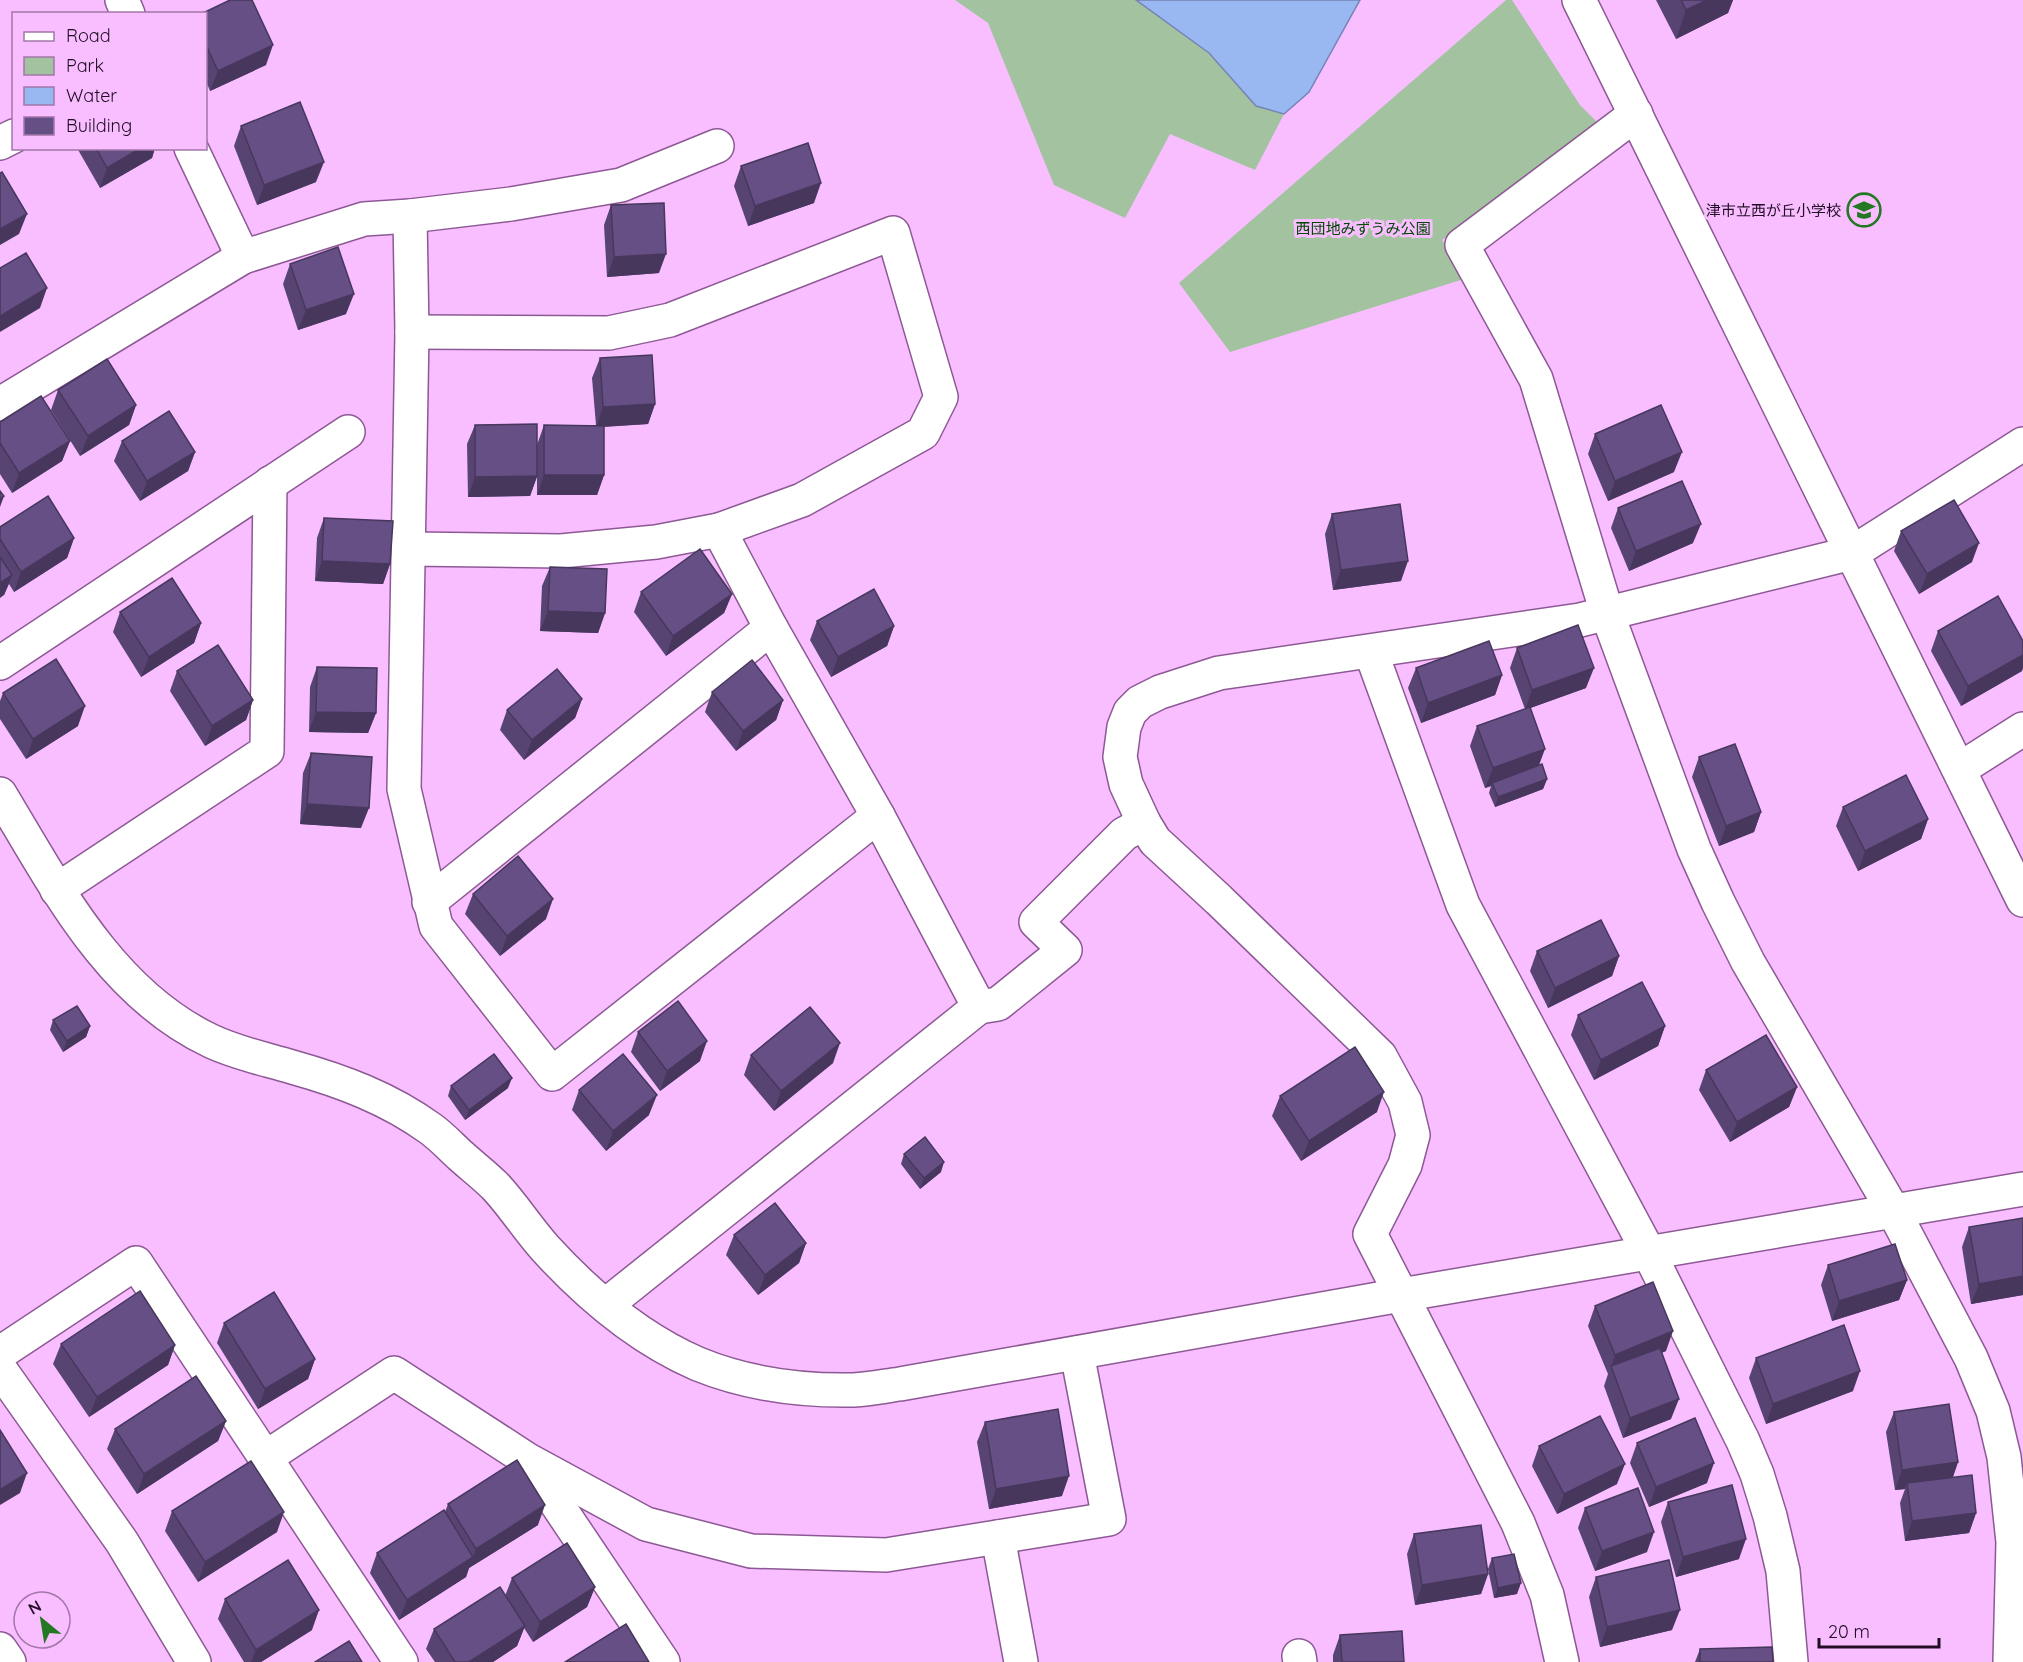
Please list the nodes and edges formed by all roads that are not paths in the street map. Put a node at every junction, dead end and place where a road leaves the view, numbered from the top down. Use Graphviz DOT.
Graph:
graph roads {
  1 [pos="1579,0"];
  2 [pos="1636,114"];
  3 [pos="717,146"];
  4 [pos="192,150"];
  5 [pos="410,216"];
  6 [pos="243,257"];
  7 [pos="412,332"];
  8 [pos="0,404"];
  9 [pos="348,432"];
  10 [pos="2023,444"];
  11 [pos="270,483"];
  12 [pos="719,530"];
  13 [pos="409,549"];
  14 [pos="1852,553"];
  15 [pos="1607,613"];
  16 [pos="771,628"];
  17 [pos="1371,652"];
  18 [pos="0,663"];
  19 [pos="2023,729"];
  20 [pos="1960,769"];
  21 [pos="0,794"];
  22 [pos="878,816"];
  23 [pos="1144,823"];
  24 [pos="57,890"];
  25 [pos="2023,900"];
  26 [pos="429,902"];
  27 [pos="979,1007"];
  28 [pos="2023,1189"];
  29 [pos="1894,1212"];
  30 [pos="1649,1253"];
  31 [pos="1401,1295"];
  32 [pos="606,1305"];
  33 [pos="0,1353"];
  34 [pos="1077,1353"];
  35 [pos="0,1369"];
  36 [pos="265,1458"];
  37 [pos="528,1460"];
  38 [pos="998,1537"];
  39 [pos="0,1649"];
  40 [pos="9,1662"];
  41 [pos="194,1662"];
  42 [pos="401,1662"];
  43 [pos="663,1662"];
  44 [pos="1021,1662"];
  45 [pos="1562,1662"];
  46 [pos="1791,1662"];
  47 [pos="2010,1662"];
  1 -- 2 [label="street"];
  2 -- 14 [label="street"];
  2 -- 15 [label="street"];
  3 -- 5 [label="street"];
  4 -- 6 [label="street"];
  5 -- 6 [label="street"];
  5 -- 7 [label="street"];
  6 -- 8 [label="street"];
  7 -- 12 [label="street"];
  7 -- 13 [label="street"];
  9 -- 11 [label="street"];
  10 -- 14 [label="street"];
  11 -- 18 [label="street"];
  11 -- 24 [label="street"];
  12 -- 13 [label="street"];
  12 -- 16 [label="street"];
  13 -- 26 [label="street"];
  14 -- 15 [label="street"];
  14 -- 20 [label="street"];
  15 -- 17 [label="street"];
  15 -- 29 [label="street"];
  16 -- 22 [label="street"];
  16 -- 26 [label="street"];
  17 -- 23 [label="street"];
  17 -- 30 [label="street"];
  19 -- 20 [label="street"];
  20 -- 25 [label="street"];
  21 -- 24 [label="street"];
  22 -- 26 [label="street"];
  22 -- 27 [label="street"];
  23 -- 27 [label="street"];
  23 -- 31 [label="street"];
  24 -- 32 [label="street"];
  27 -- 32 [label="street"];
  28 -- 29 [label="street"];
  29 -- 30 [label="street"];
  29 -- 47 [label="street"];
  30 -- 31 [label="street"];
  30 -- 46 [label="street"];
  31 -- 34 [label="street"];
  31 -- 45 [label="street"];
  32 -- 34 [label="street"];
  33 -- 36 [label="street"];
  34 -- 38 [label="street"];
  35 -- 41 [label="street"];
  36 -- 37 [label="street"];
  36 -- 42 [label="street"];
  37 -- 38 [label="street"];
  37 -- 43 [label="street"];
  38 -- 44 [label="street"];
  39 -- 40 [label="street"];
}
